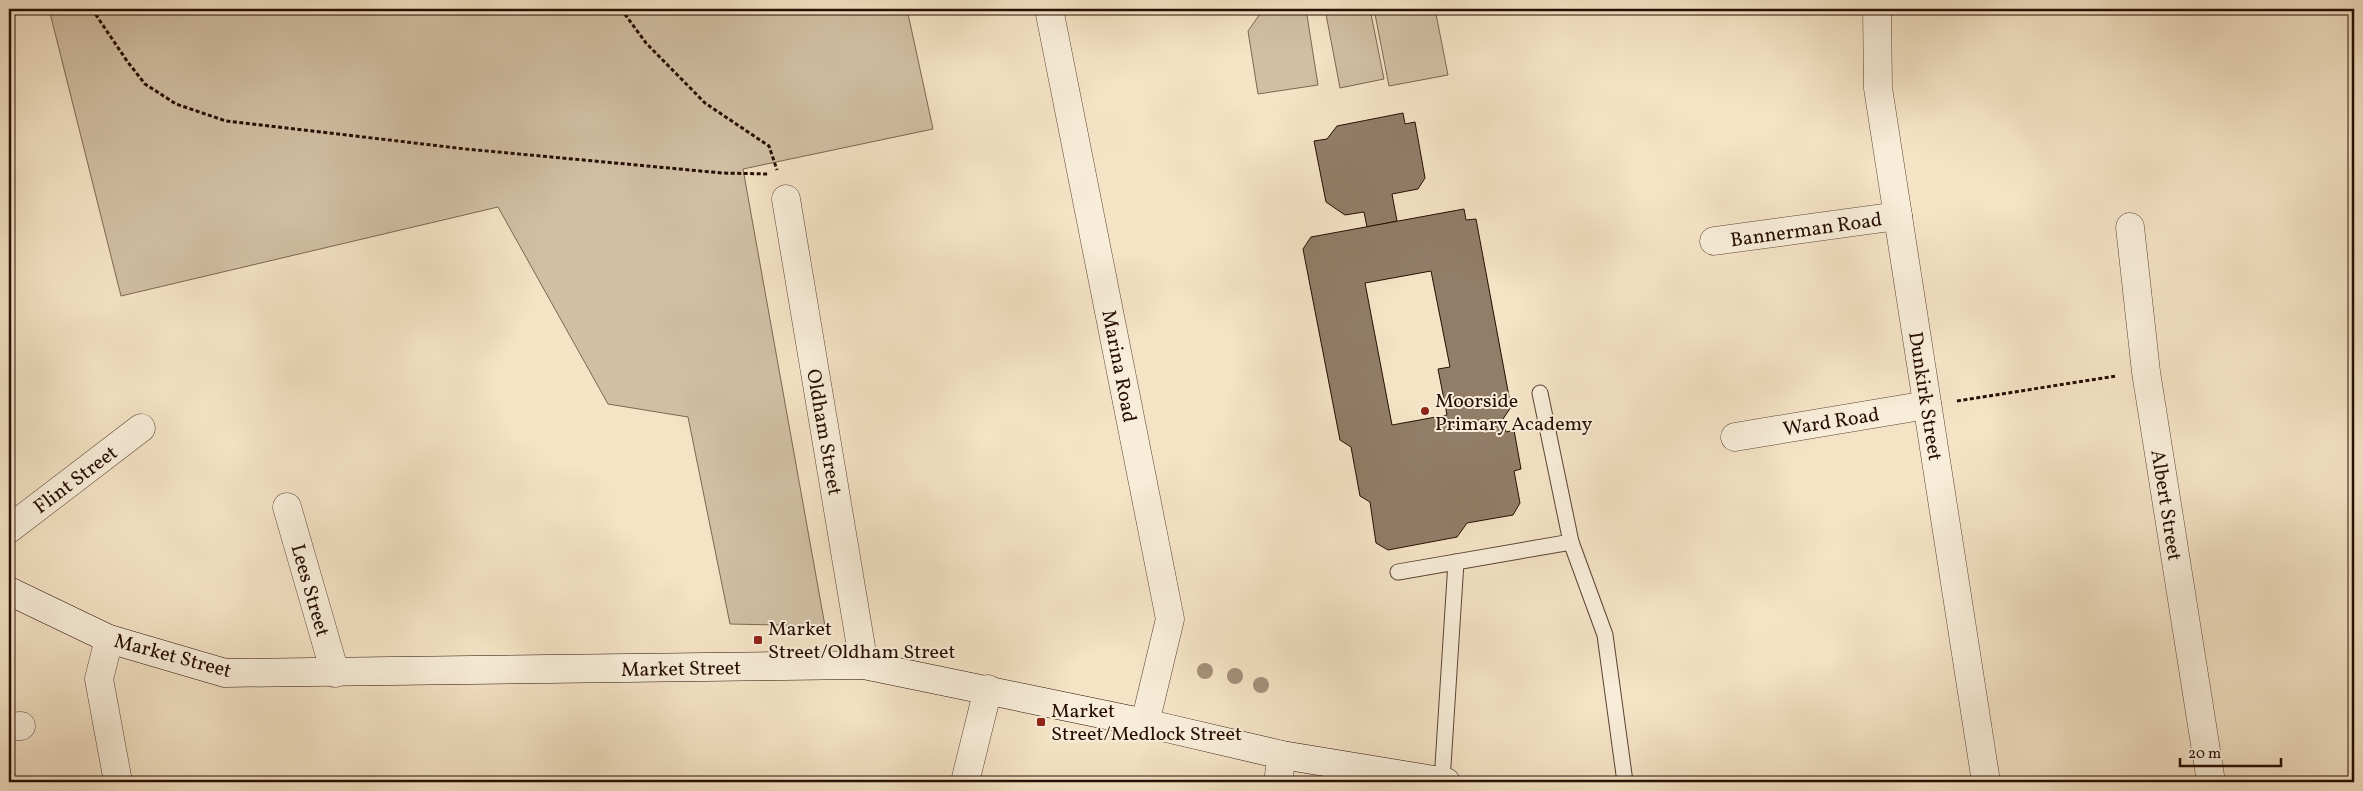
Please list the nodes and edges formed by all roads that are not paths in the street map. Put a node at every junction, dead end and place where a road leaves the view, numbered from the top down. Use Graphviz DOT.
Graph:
graph roads {
  1 [pos="1049,9"];
  2 [pos="1877,9"];
  3 [pos="786,199"];
  4 [pos="1898,216"];
  5 [pos="2130,227"];
  6 [pos="1714,241"];
  7 [pos="1540,393"];
  8 [pos="1927,405"];
  9 [pos="141,428"];
  10 [pos="1735,437"];
  11 [pos="288,507"];
  12 [pos="9,529"];
  13 [pos="1571,542"];
  14 [pos="1456,562"];
  15 [pos="1398,572"];
  16 [pos="9,590"];
  17 [pos="109,639"];
  18 [pos="864,665"];
  19 [pos="335,673"];
  20 [pos="988,689"];
  21 [pos="1145,723"];
  22 [pos="1282,755"];
  23 [pos="118,782"];
  24 [pos="965,782"];
  25 [pos="1278,782"];
  26 [pos="1444,782"];
  27 [pos="1625,782"];
  28 [pos="1986,782"];
  29 [pos="2211,782"];
  1 -- 21 [label="street, Marina Road"];
  2 -- 4 [label="street, Dunkirk Street"];
  3 -- 18 [label="street, Oldham Street"];
  4 -- 6 [label="street, Bannerman Road"];
  4 -- 8 [label="street, Dunkirk Street"];
  5 -- 29 [label="street, Albert Street"];
  7 -- 13 [label="lane"];
  8 -- 10 [label="street, Ward Road"];
  8 -- 28 [label="street, Dunkirk Street"];
  9 -- 12 [label="street, Flint Street"];
  11 -- 19 [label="street, Lees Street"];
  13 -- 14 [label="lane"];
  13 -- 27 [label="lane"];
  14 -- 15 [label="lane"];
  14 -- 26 [label="lane"];
  16 -- 17 [label="street, Market Street"];
  17 -- 19 [label="street, Market Street"];
  17 -- 23 [label="street"];
  18 -- 19 [label="street, Market Street"];
  18 -- 20 [label="street, Market Street"];
  20 -- 21 [label="street, Market Street"];
  20 -- 24 [label="street"];
  21 -- 22 [label="street, Market Street"];
  22 -- 25 [label="street"];
  22 -- 26 [label="street, Market Street"];
}
